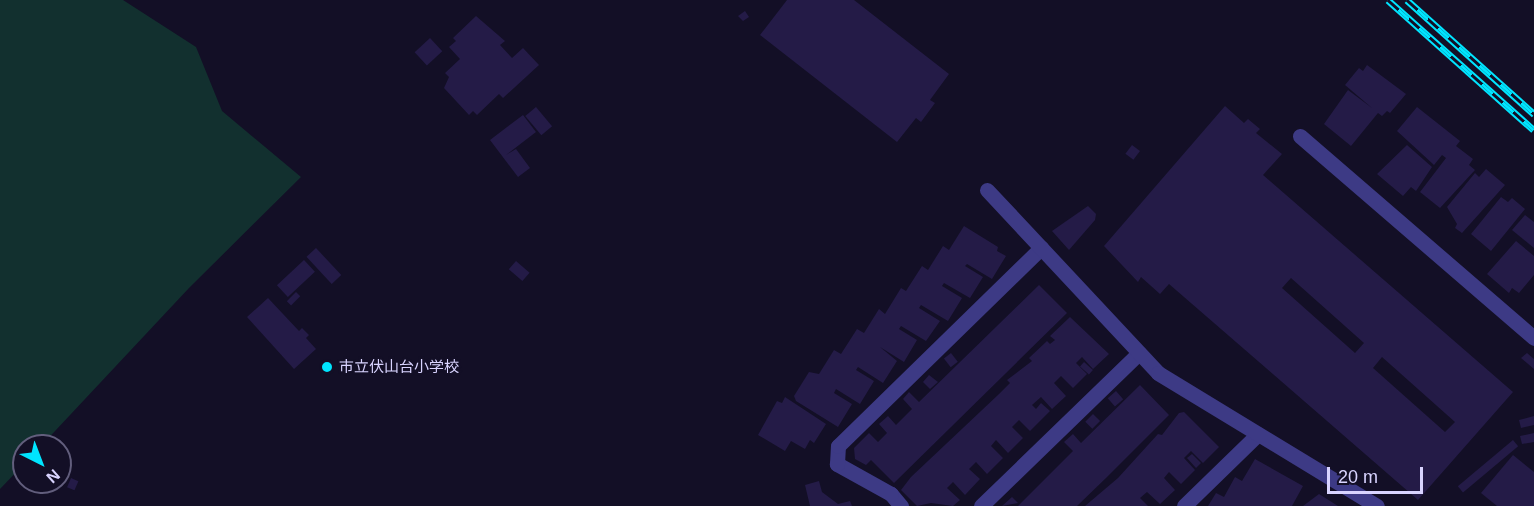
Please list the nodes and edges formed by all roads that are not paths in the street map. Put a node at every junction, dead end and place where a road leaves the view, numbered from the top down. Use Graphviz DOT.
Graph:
graph roads {
  1 [pos="1300,136"];
  2 [pos="987,190"];
  3 [pos="1041,248"];
  4 [pos="1534,338"];
  5 [pos="1138,353"];
  6 [pos="1258,434"];
  7 [pos="902,506"];
  8 [pos="981,506"];
  9 [pos="1184,506"];
  10 [pos="1377,506"];
  1 -- 4 [label="street"];
  2 -- 3 [label="street"];
  3 -- 5 [label="street"];
  3 -- 7 [label="street"];
  5 -- 6 [label="street"];
  5 -- 8 [label="street"];
  6 -- 9 [label="street"];
  6 -- 10 [label="street"];
}
